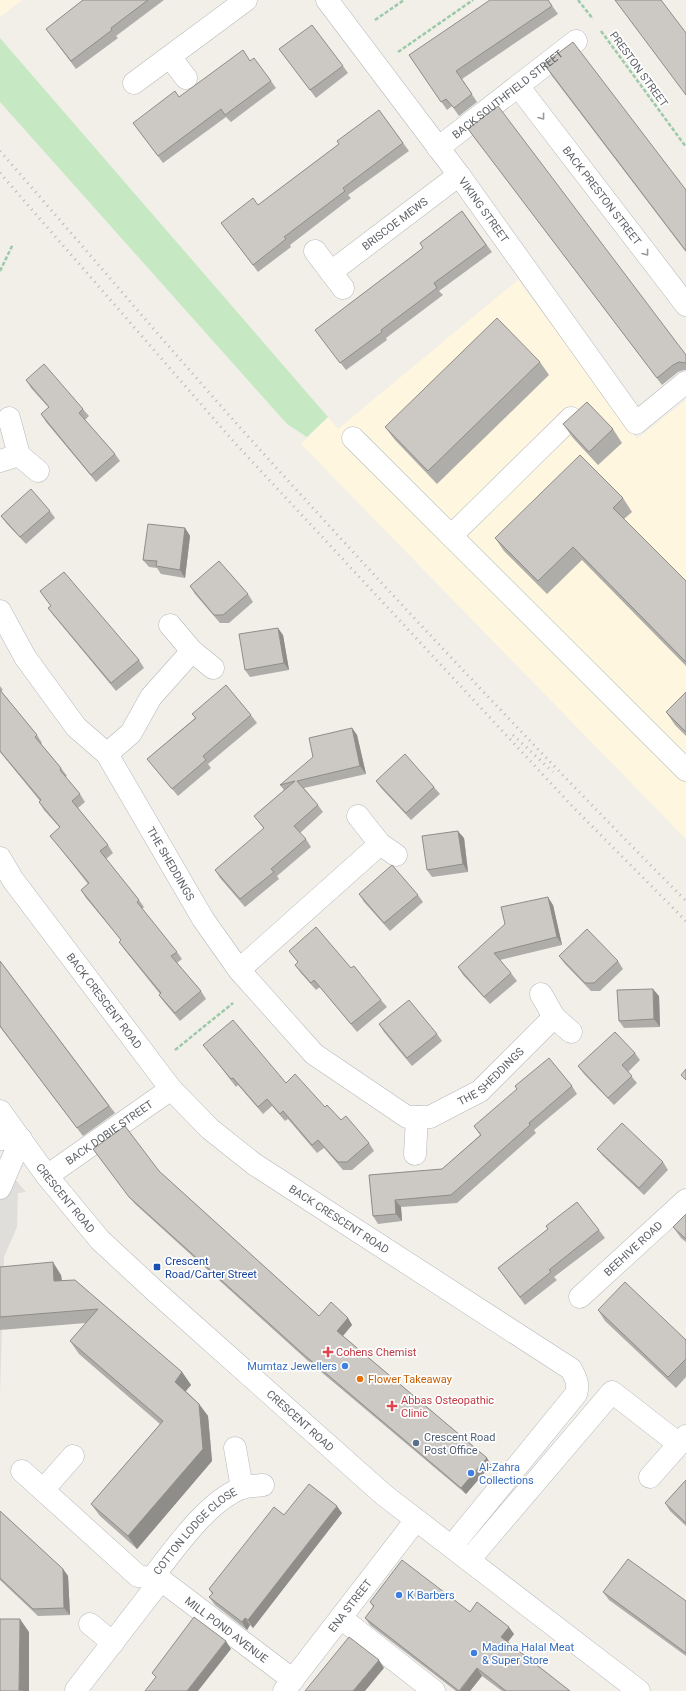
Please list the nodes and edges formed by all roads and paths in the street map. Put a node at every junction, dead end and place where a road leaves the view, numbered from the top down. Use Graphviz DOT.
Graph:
graph roads {
  1 [pos="246,0"];
  2 [pos="327,0"];
  3 [pos="404,0"];
  4 [pos="473,0"];
  5 [pos="578,0"];
  6 [pos="353,34"];
  7 [pos="576,41"];
  8 [pos="170,57"];
  9 [pos="378,67"];
  10 [pos="186,78"];
  11 [pos="134,83"];
  12 [pos="518,86"];
  13 [pos="686,147"];
  14 [pos="438,148"];
  15 [pos="459,175"];
  16 [pos="13,244"];
  17 [pos="315,251"];
  18 [pos="0,271"];
  19 [pos="686,305"];
  20 [pos="686,382"];
  21 [pos="9,418"];
  22 [pos="571,418"];
  23 [pos="353,438"];
  24 [pos="10,458"];
  25 [pos="38,471"];
  26 [pos="451,536"];
  27 [pos="0,611"];
  28 [pos="170,625"];
  29 [pos="192,651"];
  30 [pos="213,668"];
  31 [pos="107,754"];
  32 [pos="686,770"];
  33 [pos="358,816"];
  34 [pos="0,858"];
  35 [pos="238,970"];
  36 [pos="254,987"];
  37 [pos="541,994"];
  38 [pos="554,1017"];
  39 [pos="571,1032"];
  40 [pos="154,1067"];
  41 [pos="171,1089"];
  42 [pos="0,1111"];
  43 [pos="417,1117"];
  44 [pos="10,1139"];
  45 [pos="415,1154"];
  46 [pos="48,1176"];
  47 [pos="0,1188"];
  48 [pos="686,1200"];
  49 [pos="580,1298"];
  50 [pos="683,1440"];
  51 [pos="235,1448"];
  52 [pos="73,1456"];
  53 [pos="22,1472"];
  54 [pos="650,1477"];
  55 [pos="43,1490"];
  56 [pos="416,1520"];
  57 [pos="452,1546"];
  58 [pos="469,1560"];
  59 [pos="156,1579"];
  60 [pos="341,1618"];
  61 [pos="90,1624"];
  62 [pos="112,1643"];
  63 [pos="410,1684"];
  64 [pos="289,1685"];
  65 [pos="76,1690"];
  66 [pos="434,1691"];
  67 [pos="639,1691"];
  1 -- 8 [label="street"];
  2 -- 6 [label="street, VIKING STREET"];
  3 -- 6 [label="path"];
  4 -- 9 [label="path"];
  5 -- 13 [label="path, PRESTON STREET"];
  6 -- 9 [label="street, VIKING STREET"];
  7 -- 12 [label="street, BACK SOUTHFIELD STREET"];
  8 -- 10 [label="street"];
  8 -- 11 [label="street"];
  9 -- 14 [label="street, VIKING STREET"];
  12 -- 14 [label="street, BACK SOUTHFIELD STREET"];
  12 -- 19 [label="street, BACK PRESTON STREET, one-way"];
  14 -- 15 [label="street, VIKING STREET"];
  15 -- 17 [label="street, BRISCOE MEWS"];
  15 -- 20 [label="street, VIKING STREET"];
  16 -- 18 [label="path"];
  21 -- 24 [label="street"];
  22 -- 26 [label="street"];
  23 -- 26 [label="street"];
  24 -- 25 [label="street"];
  26 -- 32 [label="street"];
  27 -- 31 [label="street, THE SHEDDINGS"];
  28 -- 29 [label="street"];
  29 -- 30 [label="street"];
  29 -- 31 [label="street"];
  31 -- 35 [label="street, THE SHEDDINGS"];
  33 -- 35 [label="street"];
  34 -- 40 [label="street, BACK CRESCENT ROAD"];
  35 -- 36 [label="street, THE SHEDDINGS"];
  36 -- 40 [label="path"];
  36 -- 43 [label="street, THE SHEDDINGS"];
  37 -- 38 [label="street"];
  38 -- 39 [label="street"];
  38 -- 43 [label="street, THE SHEDDINGS"];
  40 -- 41 [label="street, BACK CRESCENT ROAD"];
  41 -- 46 [label="street, BACK DOBIE STREET"];
  41 -- 57 [label="street, BACK CRESCENT ROAD"];
  42 -- 44 [label="street, CRESCENT ROAD"];
  43 -- 45 [label="street"];
  44 -- 46 [label="street, CRESCENT ROAD"];
  44 -- 47 [label="street"];
  46 -- 56 [label="street, CRESCENT ROAD"];
  48 -- 49 [label="street, BEEHIVE ROAD"];
  50 -- 54 [label="street"];
  50 -- 58 [label="street"];
  51 -- 59 [label="street, COTTON LODGE CLOSE"];
  52 -- 55 [label="street"];
  53 -- 55 [label="street, MILL POND AVENUE"];
  55 -- 59 [label="street, MILL POND AVENUE"];
  56 -- 57 [label="street, CRESCENT ROAD"];
  56 -- 60 [label="street, ENA STREET"];
  57 -- 58 [label="street, CRESCENT ROAD"];
  58 -- 67 [label="street, CRESCENT ROAD"];
  59 -- 62 [label="street"];
  59 -- 64 [label="street, MILL POND AVENUE"];
  60 -- 63 [label="street"];
  60 -- 64 [label="street, ENA STREET"];
  61 -- 62 [label="street"];
  62 -- 65 [label="street"];
  63 -- 66 [label="street"];
}
